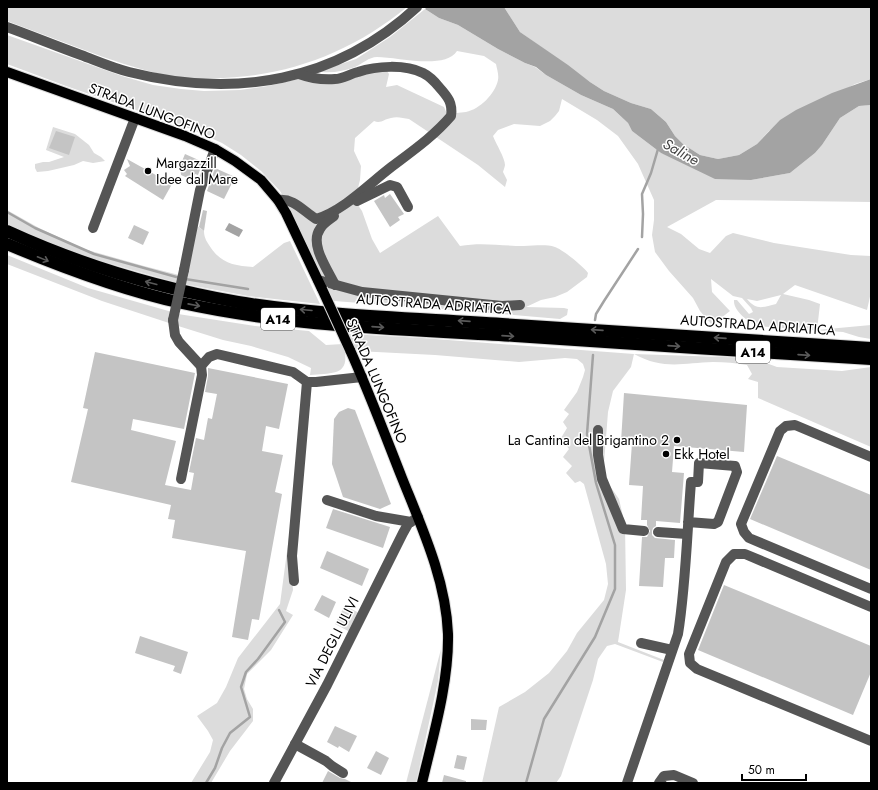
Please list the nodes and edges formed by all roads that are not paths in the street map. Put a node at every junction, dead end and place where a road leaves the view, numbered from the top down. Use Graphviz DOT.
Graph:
graph roads {
  1 [pos="417,7"];
  2 [pos="7,27"];
  3 [pos="7,72"];
  4 [pos="298,74"];
  5 [pos="135,118"];
  6 [pos="215,149"];
  7 [pos="278,200"];
  8 [pos="408,207"];
  9 [pos="93,228"];
  10 [pos="7,231"];
  11 [pos="7,244"];
  12 [pos="320,285"];
  13 [pos="335,285"];
  14 [pos="520,305"];
  15 [pos="559,333"];
  16 [pos="635,338"];
  17 [pos="871,348"];
  18 [pos="871,359"];
  19 [pos="201,366"];
  20 [pos="362,377"];
  21 [pos="307,382"];
  22 [pos="598,430"];
  23 [pos="871,457"];
  24 [pos="181,479"];
  25 [pos="327,500"];
  26 [pos="414,519"];
  27 [pos="688,522"];
  28 [pos="644,531"];
  29 [pos="658,532"];
  30 [pos="687,534"];
  31 [pos="294,581"];
  32 [pos="871,589"];
  33 [pos="871,607"];
  34 [pos="641,643"];
  35 [pos="672,650"];
  36 [pos="871,741"];
  37 [pos="295,744"];
  38 [pos="343,773"];
  39 [pos="274,783"];
  40 [pos="422,783"];
  41 [pos="627,783"];
  42 [pos="659,783"];
  43 [pos="693,783"];
  1 -- 4 [label="street"];
  2 -- 4 [label="street"];
  3 -- 5 [label="main road, STRADA LUNGOFINO"];
  4 -- 7 [label="street"];
  5 -- 6 [label="main road, STRADA LUNGOFINO"];
  5 -- 9 [label="street"];
  6 -- 7 [label="main road, STRADA LUNGOFINO"];
  6 -- 19 [label="street, bridge"];
  7 -- 12 [label="main road, STRADA LUNGOFINO"];
  8 -- 13 [label="street"];
  15 -- 10 [label="highway, AUTOSTRADA ADRIATICA / A14, one-way"];
  11 -- 15 [label="highway, AUTOSTRADA ADRIATICA / A14, one-way"];
  12 -- 13 [label="street"];
  12 -- 20 [label="main road, STRADA LUNGOFINO, bridge"];
  13 -- 14 [label="street"];
  15 -- 16 [label="highway, AUTOSTRADA ADRIATICA / A14"];
  17 -- 16 [label="highway, AUTOSTRADA ADRIATICA / A14, one-way"];
  16 -- 18 [label="highway, AUTOSTRADA ADRIATICA / A14, one-way"];
  19 -- 21 [label="street"];
  19 -- 24 [label="street"];
  20 -- 21 [label="street"];
  20 -- 26 [label="main road, STRADA LUNGOFINO"];
  21 -- 31 [label="street"];
  22 -- 28 [label="street"];
  23 -- 32 [label="street"];
  25 -- 26 [label="street"];
  26 -- 37 [label="street, VIA DEGLI ULIVI"];
  26 -- 40 [label="main road, STRADA LUNGOFINO"];
  27 -- 27 [label="street"];
  27 -- 30 [label="street"];
  29 -- 30 [label="street"];
  30 -- 35 [label="street"];
  33 -- 36 [label="street"];
  34 -- 35 [label="street"];
  35 -- 41 [label="street"];
  37 -- 38 [label="street"];
  37 -- 39 [label="street, VIA DEGLI ULIVI"];
  42 -- 43 [label="street"];
}
